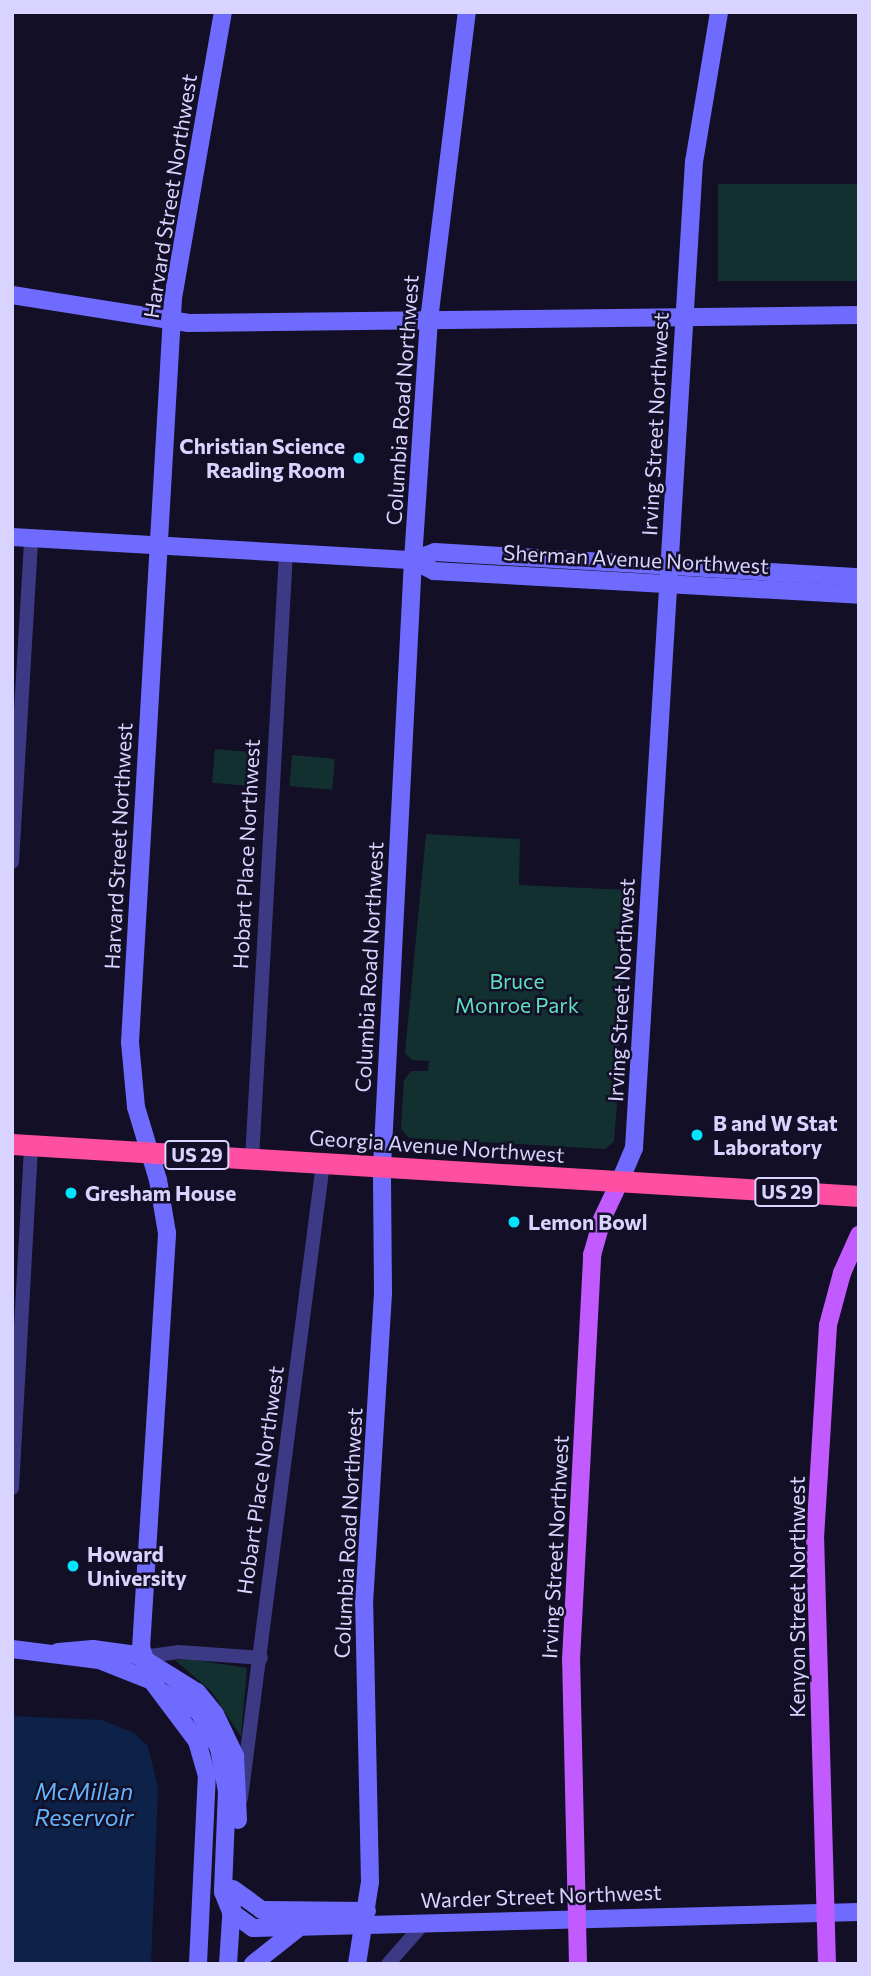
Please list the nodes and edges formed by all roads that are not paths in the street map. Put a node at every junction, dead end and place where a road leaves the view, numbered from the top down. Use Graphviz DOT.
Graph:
graph roads {
  1 [pos="223,12"];
  2 [pos="467,12"];
  3 [pos="719,12"];
  4 [pos="12,295"];
  5 [pos="859,315"];
  6 [pos="684,317"];
  7 [pos="429,320"];
  8 [pos="171,321"];
  9 [pos="12,537"];
  10 [pos="31,539"];
  11 [pos="159,546"];
  12 [pos="286,552"];
  13 [pos="413,560"];
  14 [pos="669,576"];
  15 [pos="859,577"];
  16 [pos="859,594"];
  17 [pos="12,862"];
  18 [pos="22,1145"];
  19 [pos="149,1153"];
  20 [pos="252,1159"];
  21 [pos="323,1163"];
  22 [pos="382,1167"];
  23 [pos="620,1181"];
  24 [pos="859,1196"];
  25 [pos="859,1235"];
  26 [pos="12,1488"];
  27 [pos="12,1649"];
  28 [pos="58,1652"];
  29 [pos="143,1657"];
  30 [pos="261,1658"];
  31 [pos="156,1686"];
  32 [pos="240,1803"];
  33 [pos="233,1889"];
  34 [pos="231,1912"];
  35 [pos="859,1912"];
  36 [pos="825,1913"];
  37 [pos="577,1917"];
  38 [pos="365,1919"];
  39 [pos="424,1923"];
  40 [pos="298,1929"];
  41 [pos="198,1964"];
  42 [pos="228,1964"];
  43 [pos="253,1964"];
  44 [pos="357,1964"];
  45 [pos="388,1964"];
  46 [pos="578,1964"];
  47 [pos="827,1964"];
  1 -- 8 [label="main road, Harvard Street Northwest"];
  2 -- 7 [label="main road, Columbia Road Northwest"];
  3 -- 6 [label="main road, Irving Street Northwest"];
  4 -- 8 [label="main road"];
  5 -- 6 [label="main road"];
  6 -- 7 [label="main road"];
  6 -- 14 [label="main road, Irving Street Northwest"];
  7 -- 8 [label="main road"];
  7 -- 13 [label="main road, Columbia Road Northwest"];
  8 -- 11 [label="main road, Harvard Street Northwest"];
  9 -- 10 [label="main road, Sherman Avenue Northwest"];
  10 -- 11 [label="main road, Sherman Avenue Northwest"];
  10 -- 17 [label="street"];
  11 -- 12 [label="main road, Sherman Avenue Northwest"];
  11 -- 19 [label="main road, Harvard Street Northwest"];
  12 -- 13 [label="main road, Sherman Avenue Northwest"];
  12 -- 20 [label="street, Hobart Place Northwest"];
  13 -- 14 [label="main road, Sherman Avenue Northwest"];
  13 -- 22 [label="main road, Columbia Road Northwest"];
  14 -- 15 [label="main road, Sherman Avenue Northwest"];
  14 -- 16 [label="main road, Sherman Avenue Northwest"];
  14 -- 23 [label="main road, Irving Street Northwest"];
  18 -- 19 [label="highway, Georgia Avenue Northwest / US 29"];
  18 -- 26 [label="street"];
  19 -- 20 [label="highway, Georgia Avenue Northwest / US 29"];
  19 -- 29 [label="main road, Harvard Street Northwest"];
  20 -- 21 [label="highway, Georgia Avenue Northwest / US 29"];
  21 -- 22 [label="highway, Georgia Avenue Northwest / US 29"];
  21 -- 30 [label="street, Hobart Place Northwest"];
  22 -- 23 [label="highway, Georgia Avenue Northwest / US 29"];
  22 -- 38 [label="main road, Columbia Road Northwest"];
  23 -- 24 [label="highway, Georgia Avenue Northwest / US 29"];
  23 -- 37 [label="main road, Irving Street Northwest"];
  25 -- 36 [label="main road, Kenyon Street Northwest"];
  27 -- 28 [label="main road"];
  28 -- 29 [label="main road"];
  28 -- 31 [label="main road"];
  29 -- 30 [label="street"];
  29 -- 31 [label="main road, Harvard Street Northwest"];
  29 -- 32 [label="main road, Hobart Place Northwest"];
  30 -- 32 [label="street, Hobart Place Northwest"];
  31 -- 34 [label="main road"];
  31 -- 41 [label="main road"];
  32 -- 33 [label="main road, Hobart Place Northwest"];
  33 -- 34 [label="main road, Hobart Place Northwest"];
  33 -- 38 [label="main road, Warder Street Northwest"];
  34 -- 40 [label="main road, Warder Street Northwest"];
  34 -- 42 [label="main road, Hobart Place Northwest"];
  35 -- 36 [label="main road, Warder Street Northwest"];
  36 -- 37 [label="main road, Warder Street Northwest"];
  36 -- 47 [label="main road, Kenyon Street Northwest"];
  37 -- 39 [label="main road, Warder Street Northwest"];
  37 -- 46 [label="main road, Irving Street Northwest"];
  38 -- 39 [label="main road, Warder Street Northwest"];
  38 -- 40 [label="main road, Warder Street Northwest"];
  38 -- 44 [label="main road, Columbia Road Northwest"];
  39 -- 45 [label="street"];
  40 -- 43 [label="main road"];
}
